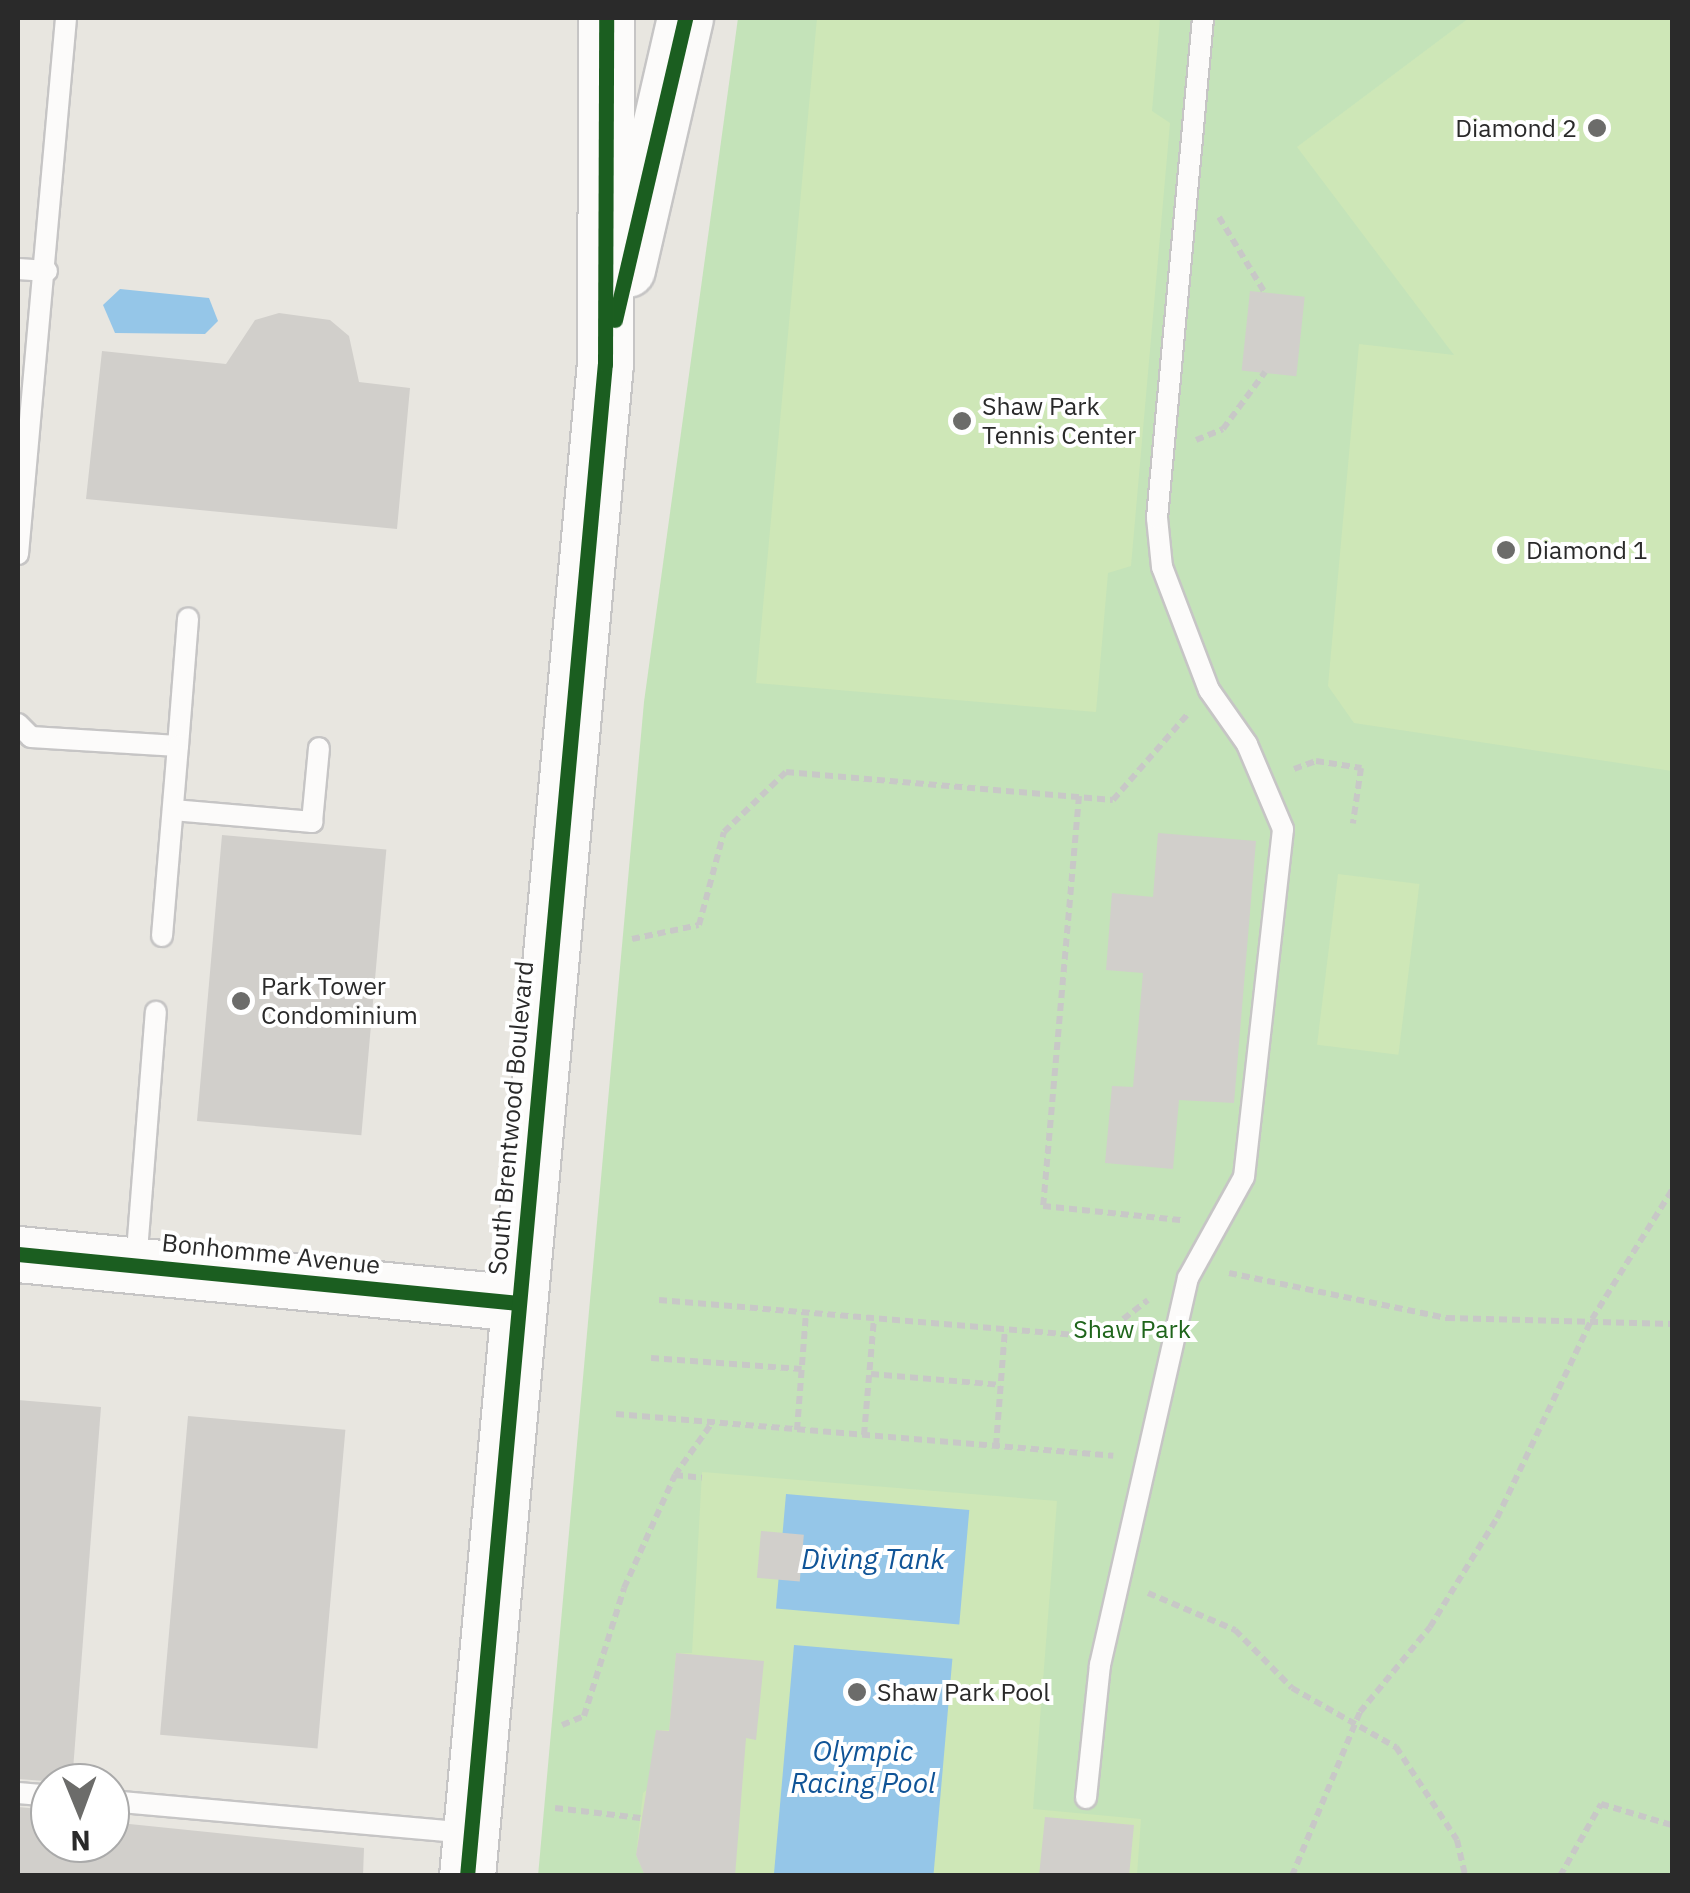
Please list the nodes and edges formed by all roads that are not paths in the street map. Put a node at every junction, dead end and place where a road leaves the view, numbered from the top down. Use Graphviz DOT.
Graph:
graph roads {
  1 [pos="66,18"];
  2 [pos="606,18"];
  3 [pos="685,18"];
  4 [pos="1203,18"];
  5 [pos="18,268"];
  6 [pos="46,271"];
  7 [pos="604,364"];
  8 [pos="18,553"];
  9 [pos="188,618"];
  10 [pos="18,724"];
  11 [pos="178,746"];
  12 [pos="320,748"];
  13 [pos="173,810"];
  14 [pos="162,936"];
  15 [pos="156,1012"];
  16 [pos="18,1254"];
  17 [pos="136,1266"];
  18 [pos="519,1303"];
  19 [pos="1086,1798"];
  20 [pos="130,1804"];
  21 [pos="469,1854"];
  1 -- 6 [label="lane"];
  2 -- 7 [label="main road, South Brentwood Boulevard"];
  3 -- 7 [label="main road, South Brentwood Boulevard"];
  4 -- 19 [label="lane"];
  5 -- 6 [label="lane"];
  6 -- 8 [label="lane"];
  7 -- 18 [label="main road, South Brentwood Boulevard"];
  9 -- 11 [label="lane"];
  10 -- 11 [label="lane"];
  11 -- 13 [label="lane"];
  12 -- 13 [label="lane"];
  13 -- 14 [label="lane"];
  15 -- 17 [label="lane"];
  16 -- 17 [label="main road, Bonhomme Avenue"];
  17 -- 18 [label="main road, Bonhomme Avenue"];
  18 -- 21 [label="main road, South Brentwood Boulevard"];
  20 -- 21 [label="lane"];
}
